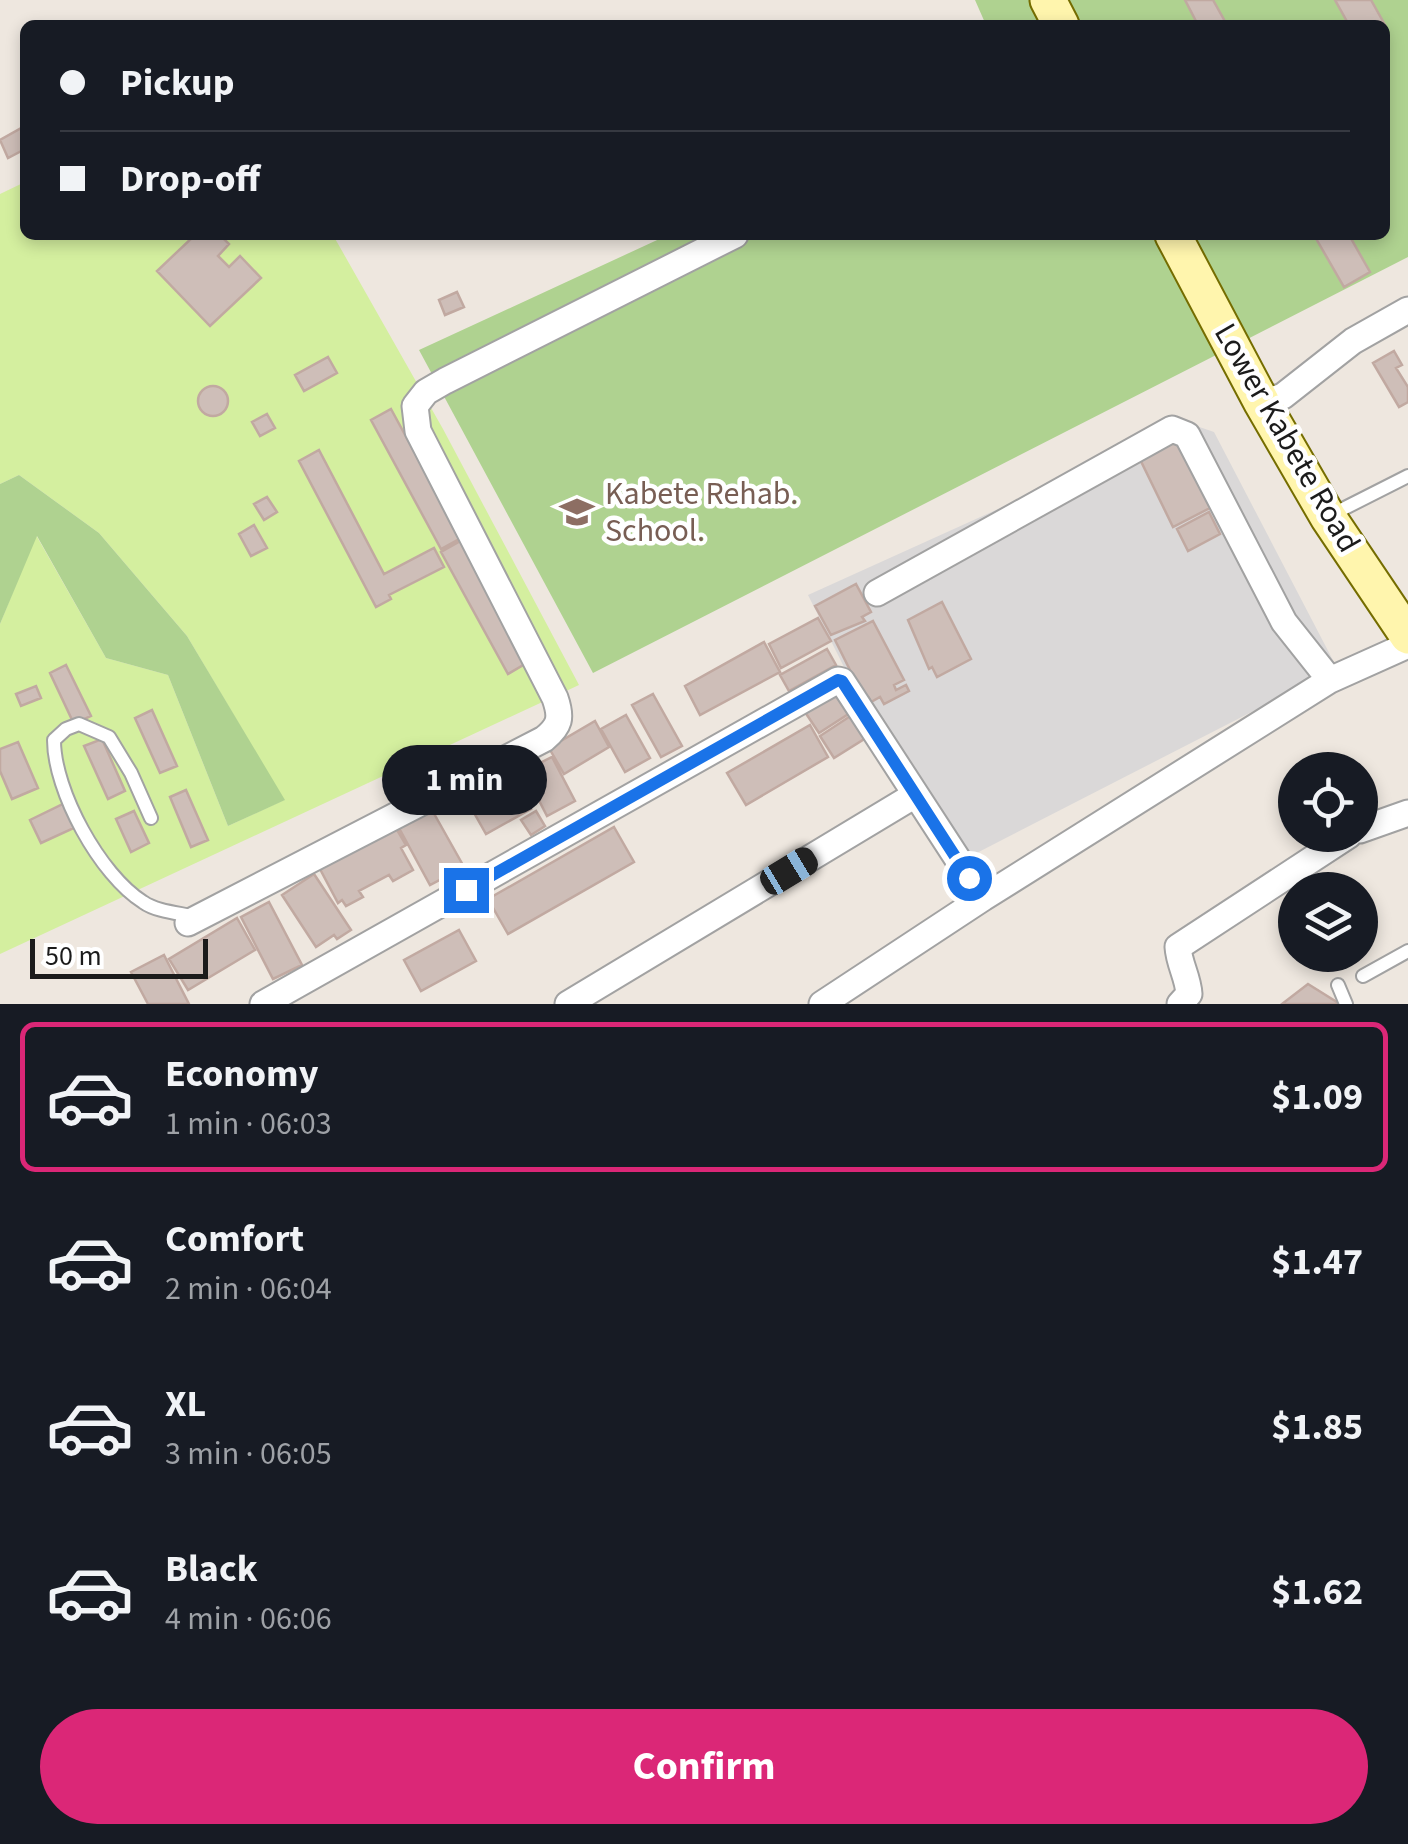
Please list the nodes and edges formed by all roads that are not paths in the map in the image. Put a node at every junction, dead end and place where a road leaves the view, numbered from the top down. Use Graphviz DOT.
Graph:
graph roads {
  1 [pos="725,240"];
  2 [pos="1176,240"];
  3 [pos="1408,310"];
  4 [pos="1262,404"];
  5 [pos="1408,476"];
  6 [pos="1328,516"];
  7 [pos="877,593"];
  8 [pos="1408,636"];
  9 [pos="1408,645"];
  10 [pos="1330,680"];
  11 [pos="915,795"];
  12 [pos="151,818"];
  13 [pos="1405,821"];
  14 [pos="1378,826"];
  15 [pos="1323,852"];
  16 [pos="983,898"];
  17 [pos="193,920"];
  18 [pos="1408,951"];
  19 [pos="1363,976"];
  20 [pos="1338,985"];
  21 [pos="263,1004"];
  22 [pos="568,1004"];
  23 [pos="822,1004"];
  24 [pos="1180,1004"];
  25 [pos="1346,1004"];
  1 -- 17 [label="street"];
  2 -- 4 [label="main road, Lower Kabete Road"];
  3 -- 4 [label="street"];
  4 -- 6 [label="main road, Lower Kabete Road"];
  5 -- 6 [label="lane"];
  6 -- 8 [label="main road, Lower Kabete Road"];
  7 -- 10 [label="street"];
  9 -- 10 [label="street"];
  10 -- 16 [label="street"];
  11 -- 16 [label="street"];
  11 -- 21 [label="street"];
  11 -- 22 [label="street"];
  12 -- 17 [label="lane"];
  13 -- 14 [label="street"];
  15 -- 24 [label="street"];
  16 -- 23 [label="street"];
  18 -- 19 [label="lane"];
  20 -- 25 [label="lane"];
}
